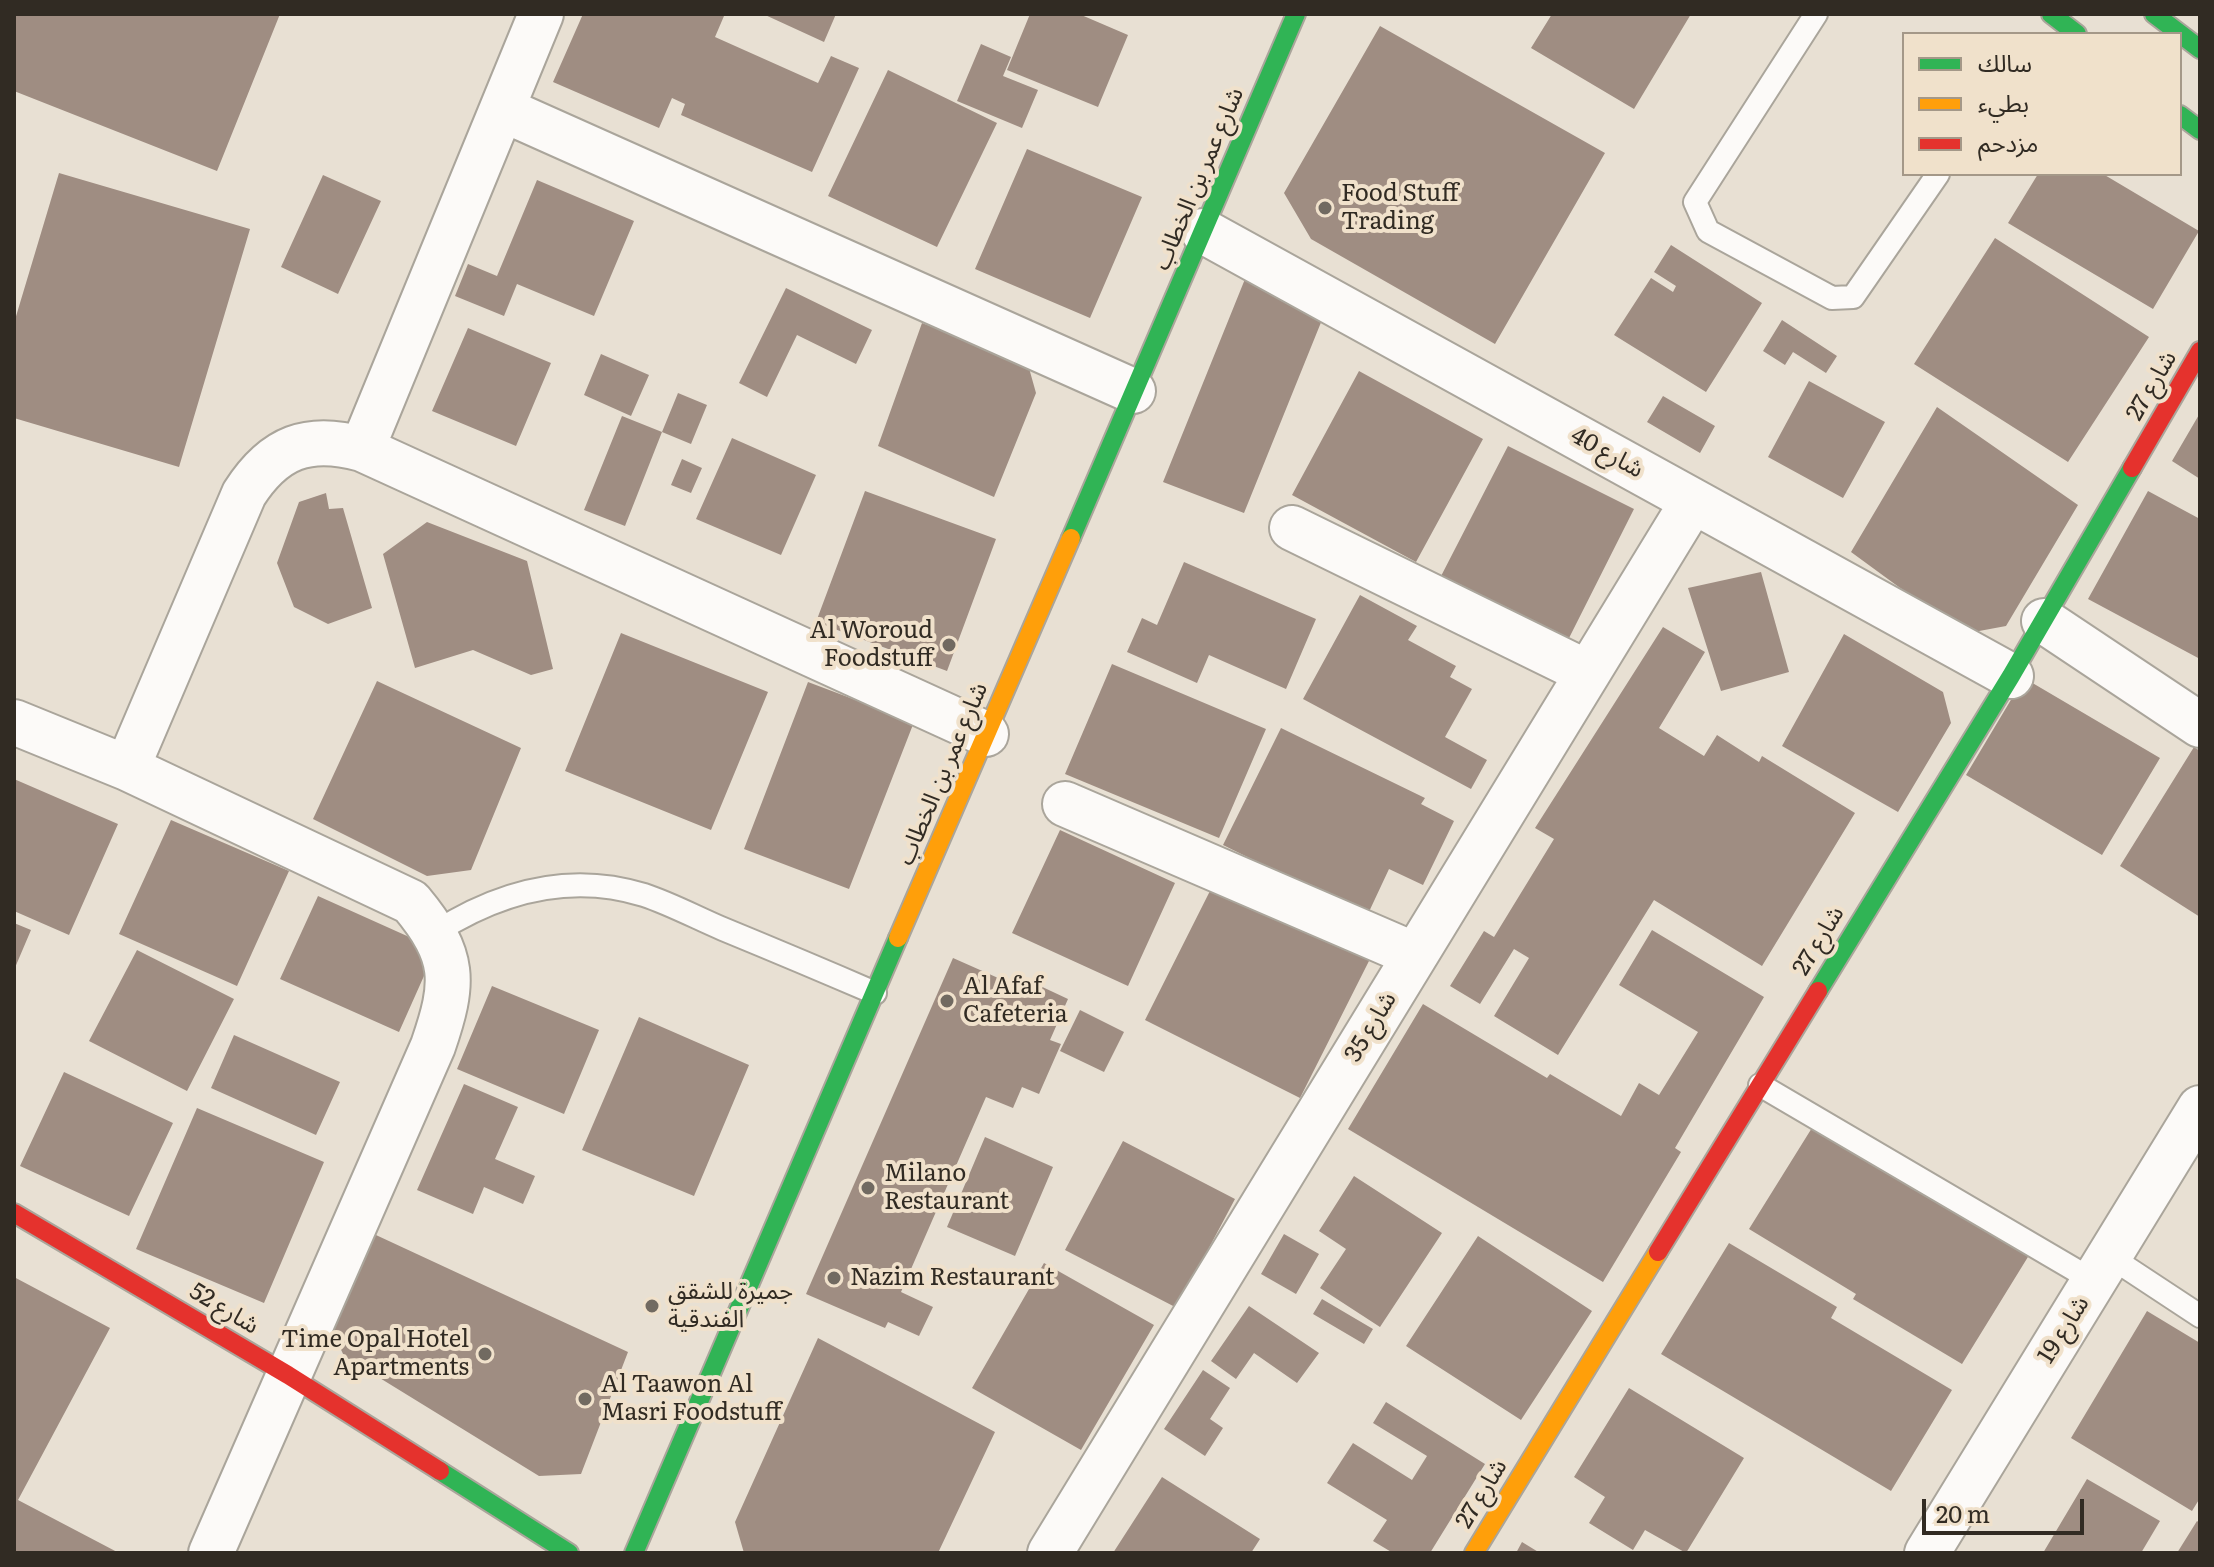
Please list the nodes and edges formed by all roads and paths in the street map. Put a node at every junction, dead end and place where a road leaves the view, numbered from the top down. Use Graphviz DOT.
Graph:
graph roads {
  1 [pos="541,14"];
  2 [pos="1296,14"];
  3 [pos="1816,14"];
  4 [pos="2051,14"];
  5 [pos="2154,14"];
  6 [pos="2038,32"];
  7 [pos="2074,32"];
  8 [pos="2178,32"];
  9 [pos="2182,35"];
  10 [pos="2200,49"];
  11 [pos="502,109"];
  12 [pos="2182,116"];
  13 [pos="2200,130"];
  14 [pos="1937,176"];
  15 [pos="1203,231"];
  16 [pos="2200,351"];
  17 [pos="1133,391"];
  18 [pos="362,449"];
  19 [pos="1693,501"];
  20 [pos="1292,528"];
  21 [pos="2044,621"];
  22 [pos="1588,673"];
  23 [pos="2011,676"];
  24 [pos="14,722"];
  25 [pos="2200,725"];
  26 [pos="986,734"];
  27 [pos="127,768"];
  28 [pos="1065,804"];
  29 [pos="436,932"];
  30 [pos="1415,955"];
  31 [pos="875,993"];
  32 [pos="1760,1085"];
  33 [pos="2200,1108"];
  34 [pos="14,1213"];
  35 [pos="2102,1268"];
  36 [pos="2200,1316"];
  37 [pos="288,1375"];
  38 [pos="211,1553"];
  39 [pos="569,1553"];
  40 [pos="634,1553"];
  41 [pos="1050,1553"];
  42 [pos="1474,1553"];
  43 [pos="1927,1553"];
  1 -- 11 [label="street"];
  2 -- 15 [label="street, شارع عمر بن الخطاب"];
  3 -- 14 [label="lane"];
  4 -- 6 [label="lane"];
  4 -- 7 [label="street"];
  5 -- 8 [label="street"];
  9 -- 10 [label="street"];
  11 -- 17 [label="street"];
  11 -- 18 [label="street"];
  12 -- 13 [label="street"];
  15 -- 17 [label="street, شارع عمر بن الخطاب"];
  15 -- 19 [label="street, شارع 40"];
  16 -- 21 [label="street, شارع 27"];
  17 -- 26 [label="street, شارع عمر بن الخطاب"];
  18 -- 26 [label="street"];
  18 -- 27 [label="street"];
  19 -- 22 [label="street, شارع 35"];
  19 -- 23 [label="street, شارع 40"];
  20 -- 22 [label="street"];
  21 -- 23 [label="street, شارع 27"];
  21 -- 25 [label="street"];
  22 -- 30 [label="street, شارع 35"];
  23 -- 32 [label="street, شارع 27"];
  24 -- 27 [label="street"];
  26 -- 31 [label="street, شارع عمر بن الخطاب"];
  27 -- 29 [label="street"];
  28 -- 30 [label="street"];
  29 -- 31 [label="lane"];
  29 -- 37 [label="street"];
  30 -- 41 [label="street, شارع 35"];
  31 -- 40 [label="street, شارع عمر بن الخطاب"];
  32 -- 35 [label="lane"];
  32 -- 42 [label="street, شارع 27"];
  33 -- 35 [label="street, شارع 19"];
  34 -- 37 [label="street, شارع 52"];
  35 -- 36 [label="lane"];
  35 -- 43 [label="street, شارع 19"];
  37 -- 38 [label="street"];
  37 -- 39 [label="street, شارع 52"];
}
